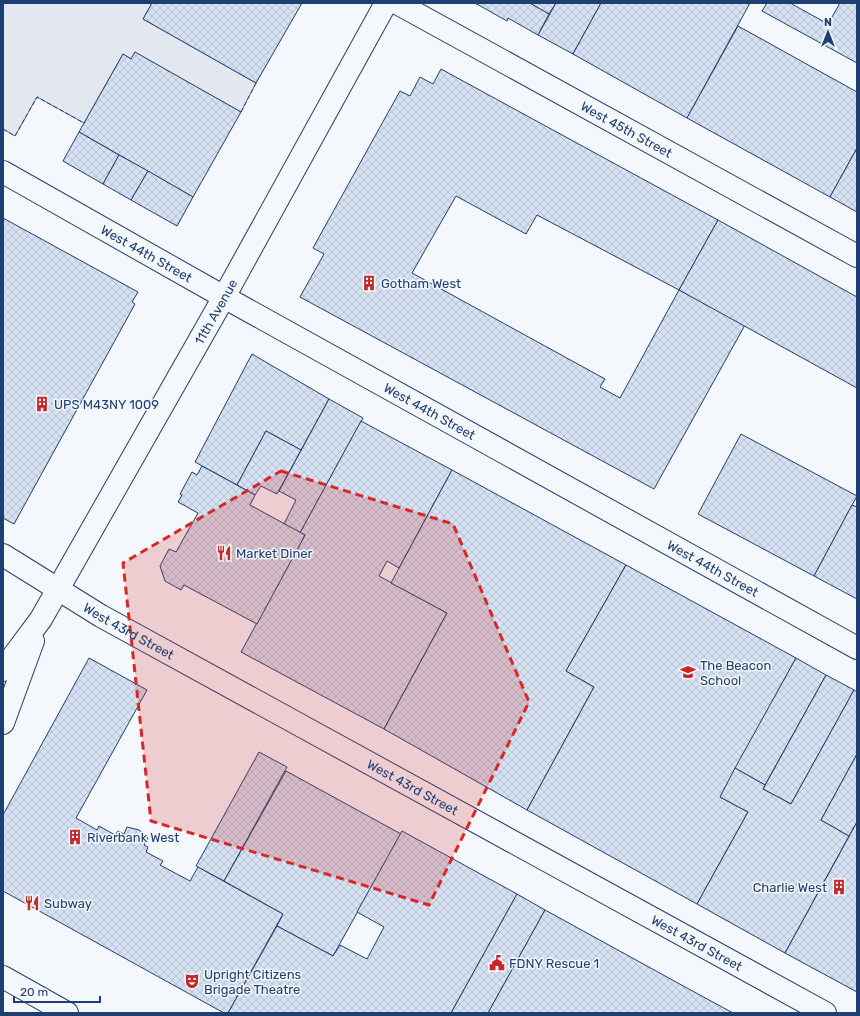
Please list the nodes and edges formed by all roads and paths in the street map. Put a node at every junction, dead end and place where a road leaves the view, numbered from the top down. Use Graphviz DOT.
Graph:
graph roads {
  1 [pos="386,3"];
  2 [pos="396,3"];
  3 [pos="3,172"];
  4 [pos="857,256"];
  5 [pos="224,297"];
  6 [pos="3,555"];
  7 [pos="58,589"];
  8 [pos="41,619"];
  9 [pos="857,648"];
  10 [pos="3,670"];
  11 [pos="3,723"];
  12 [pos="3,977"];
  13 [pos="67,1013"];
  14 [pos="825,1013"];
  1 -- 5 [label="street, 11th Avenue"];
  2 -- 4 [label="street, West 45th Street"];
  3 -- 5 [label="street, West 44th Street"];
  5 -- 7 [label="street, 11th Avenue"];
  5 -- 9 [label="street, West 44th Street"];
  6 -- 7 [label="street, West 43rd Street"];
  7 -- 8 [label="street, 11th Avenue"];
  7 -- 14 [label="street, West 43rd Street"];
  8 -- 10 [label="street, 11th Avenue"];
  8 -- 11 [label="street, 11th Avenue"];
  12 -- 13 [label="street"];
}
